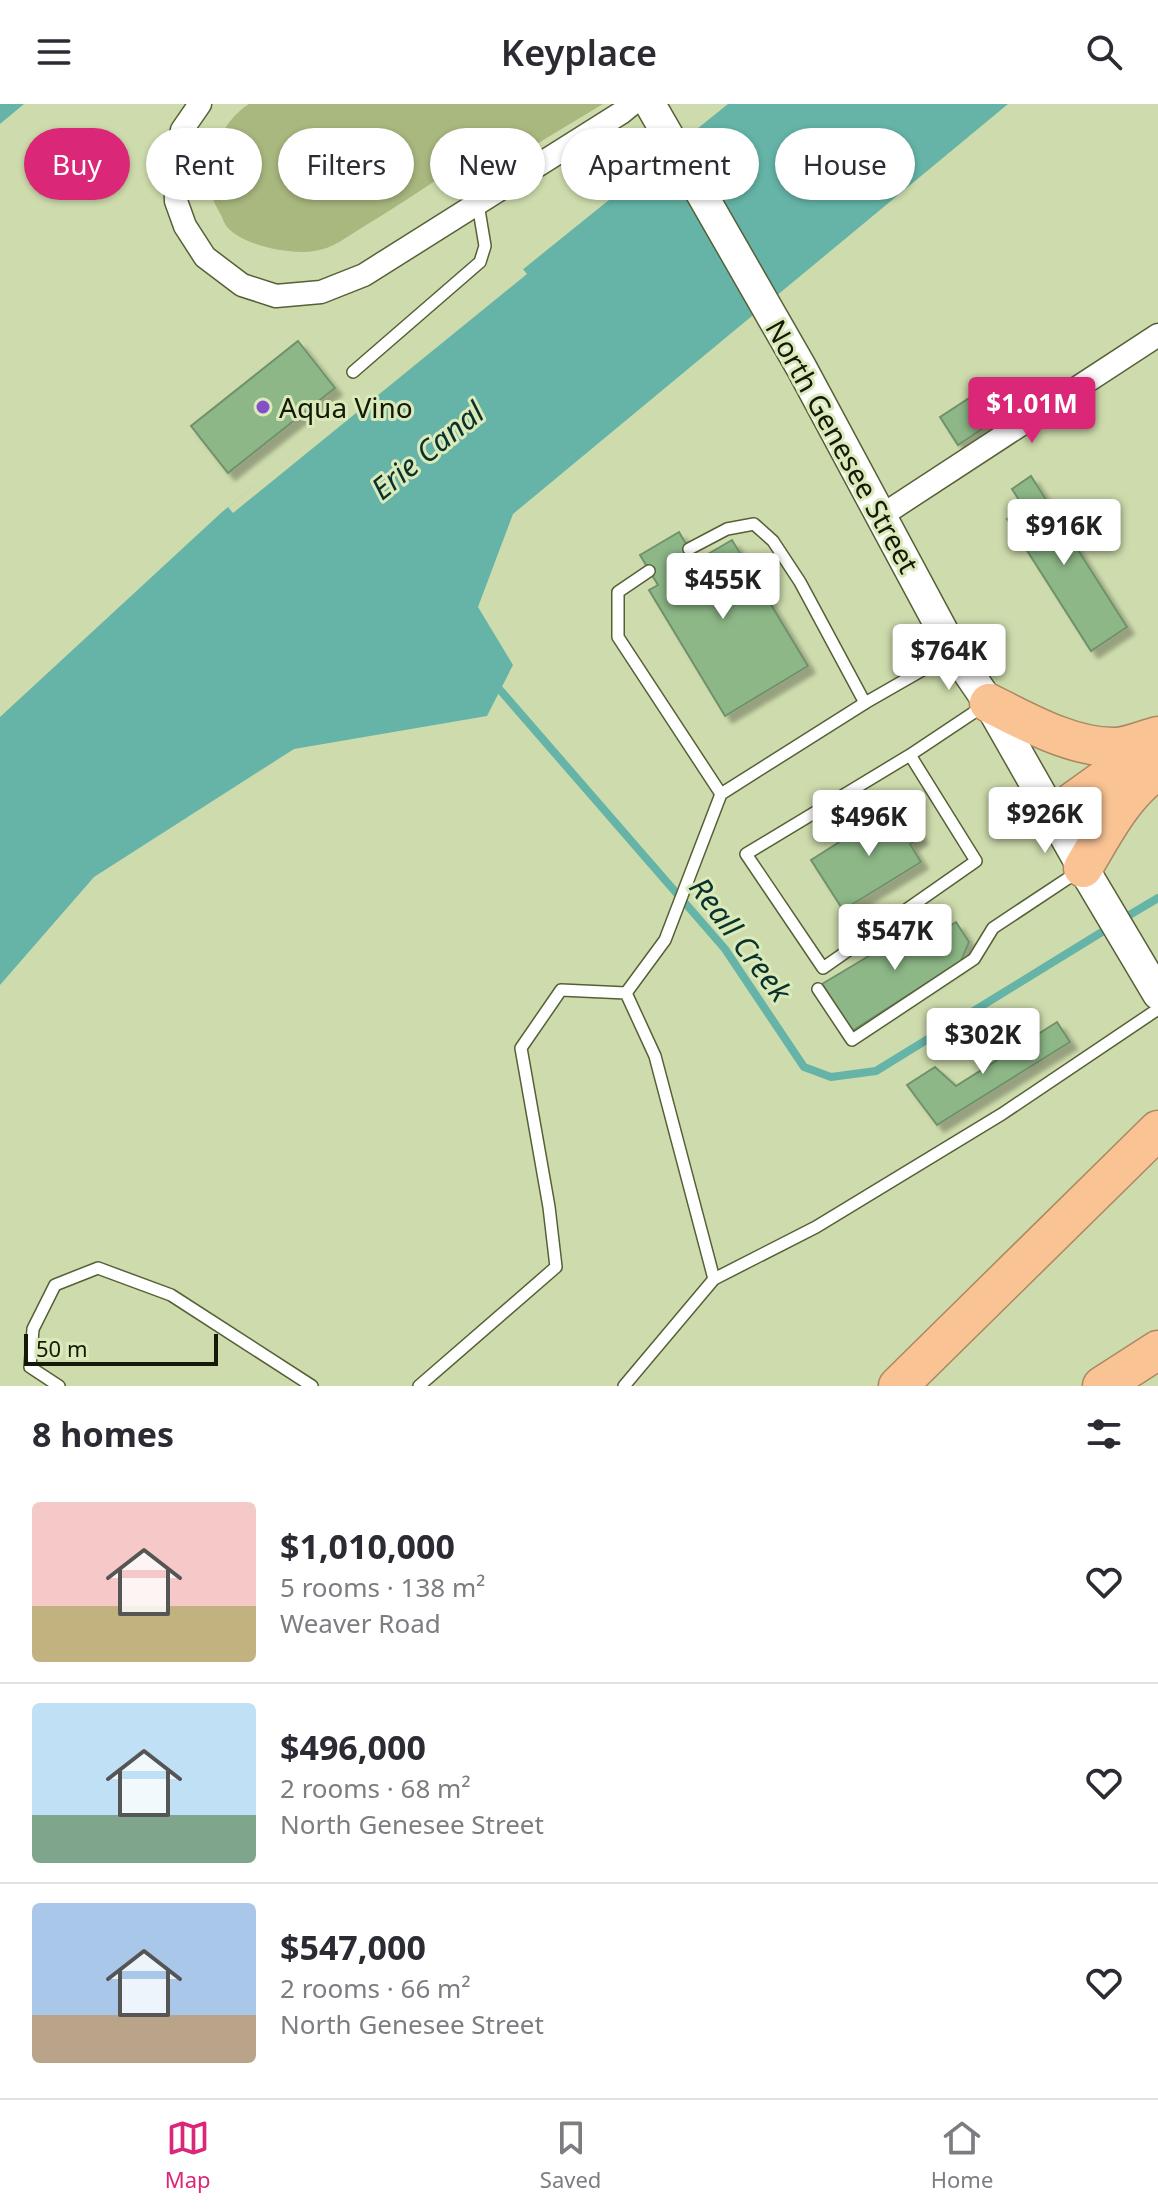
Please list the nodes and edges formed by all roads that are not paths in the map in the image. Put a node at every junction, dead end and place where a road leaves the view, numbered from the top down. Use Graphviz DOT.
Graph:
graph roads {
  1 [pos="200,104"];
  2 [pos="650,104"];
  3 [pos="627,109"];
  4 [pos="478,204"];
  5 [pos="1158,335"];
  6 [pos="353,372"];
  7 [pos="881,516"];
  8 [pos="689,549"];
  9 [pos="649,571"];
  10 [pos="954,652"];
  11 [pos="865,703"];
  12 [pos="989,703"];
  13 [pos="1158,738"];
  14 [pos="910,755"];
  15 [pos="1158,770"];
  16 [pos="721,794"];
  17 [pos="1053,816"];
  18 [pos="1092,883"];
  19 [pos="818,989"];
  20 [pos="626,993"];
  21 [pos="1158,994"];
  22 [pos="1158,1009"];
  23 [pos="1158,1130"];
  24 [pos="714,1279"];
  25 [pos="1158,1350"];
  26 [pos="1158,1377"];
  27 [pos="59,1386"];
  28 [pos="312,1386"];
  29 [pos="419,1386"];
  30 [pos="624,1386"];
  31 [pos="898,1386"];
  32 [pos="1102,1386"];
  33 [pos="1144,1386"];
  1 -- 4 [label="street"];
  2 -- 7 [label="main road, North Genesee Street"];
  3 -- 4 [label="street"];
  4 -- 6 [label="lane"];
  5 -- 7 [label="street"];
  7 -- 10 [label="main road, North Genesee Street"];
  8 -- 11 [label="lane"];
  9 -- 16 [label="lane"];
  10 -- 11 [label="lane"];
  10 -- 12 [label="main road, North Genesee Street"];
  11 -- 16 [label="lane"];
  12 -- 13 [label="highway"];
  12 -- 14 [label="lane"];
  12 -- 17 [label="main road, North Genesee Street"];
  13 -- 17 [label="highway"];
  14 -- 14 [label="lane"];
  15 -- 18 [label="highway"];
  16 -- 20 [label="lane"];
  17 -- 18 [label="main road, North Genesee Street"];
  18 -- 19 [label="lane"];
  18 -- 21 [label="main road, North Genesee Street"];
  20 -- 24 [label="lane"];
  20 -- 29 [label="lane"];
  22 -- 24 [label="lane"];
  23 -- 31 [label="highway"];
  24 -- 30 [label="lane"];
  25 -- 32 [label="highway"];
  26 -- 33 [label="highway"];
  27 -- 28 [label="lane"];
}
